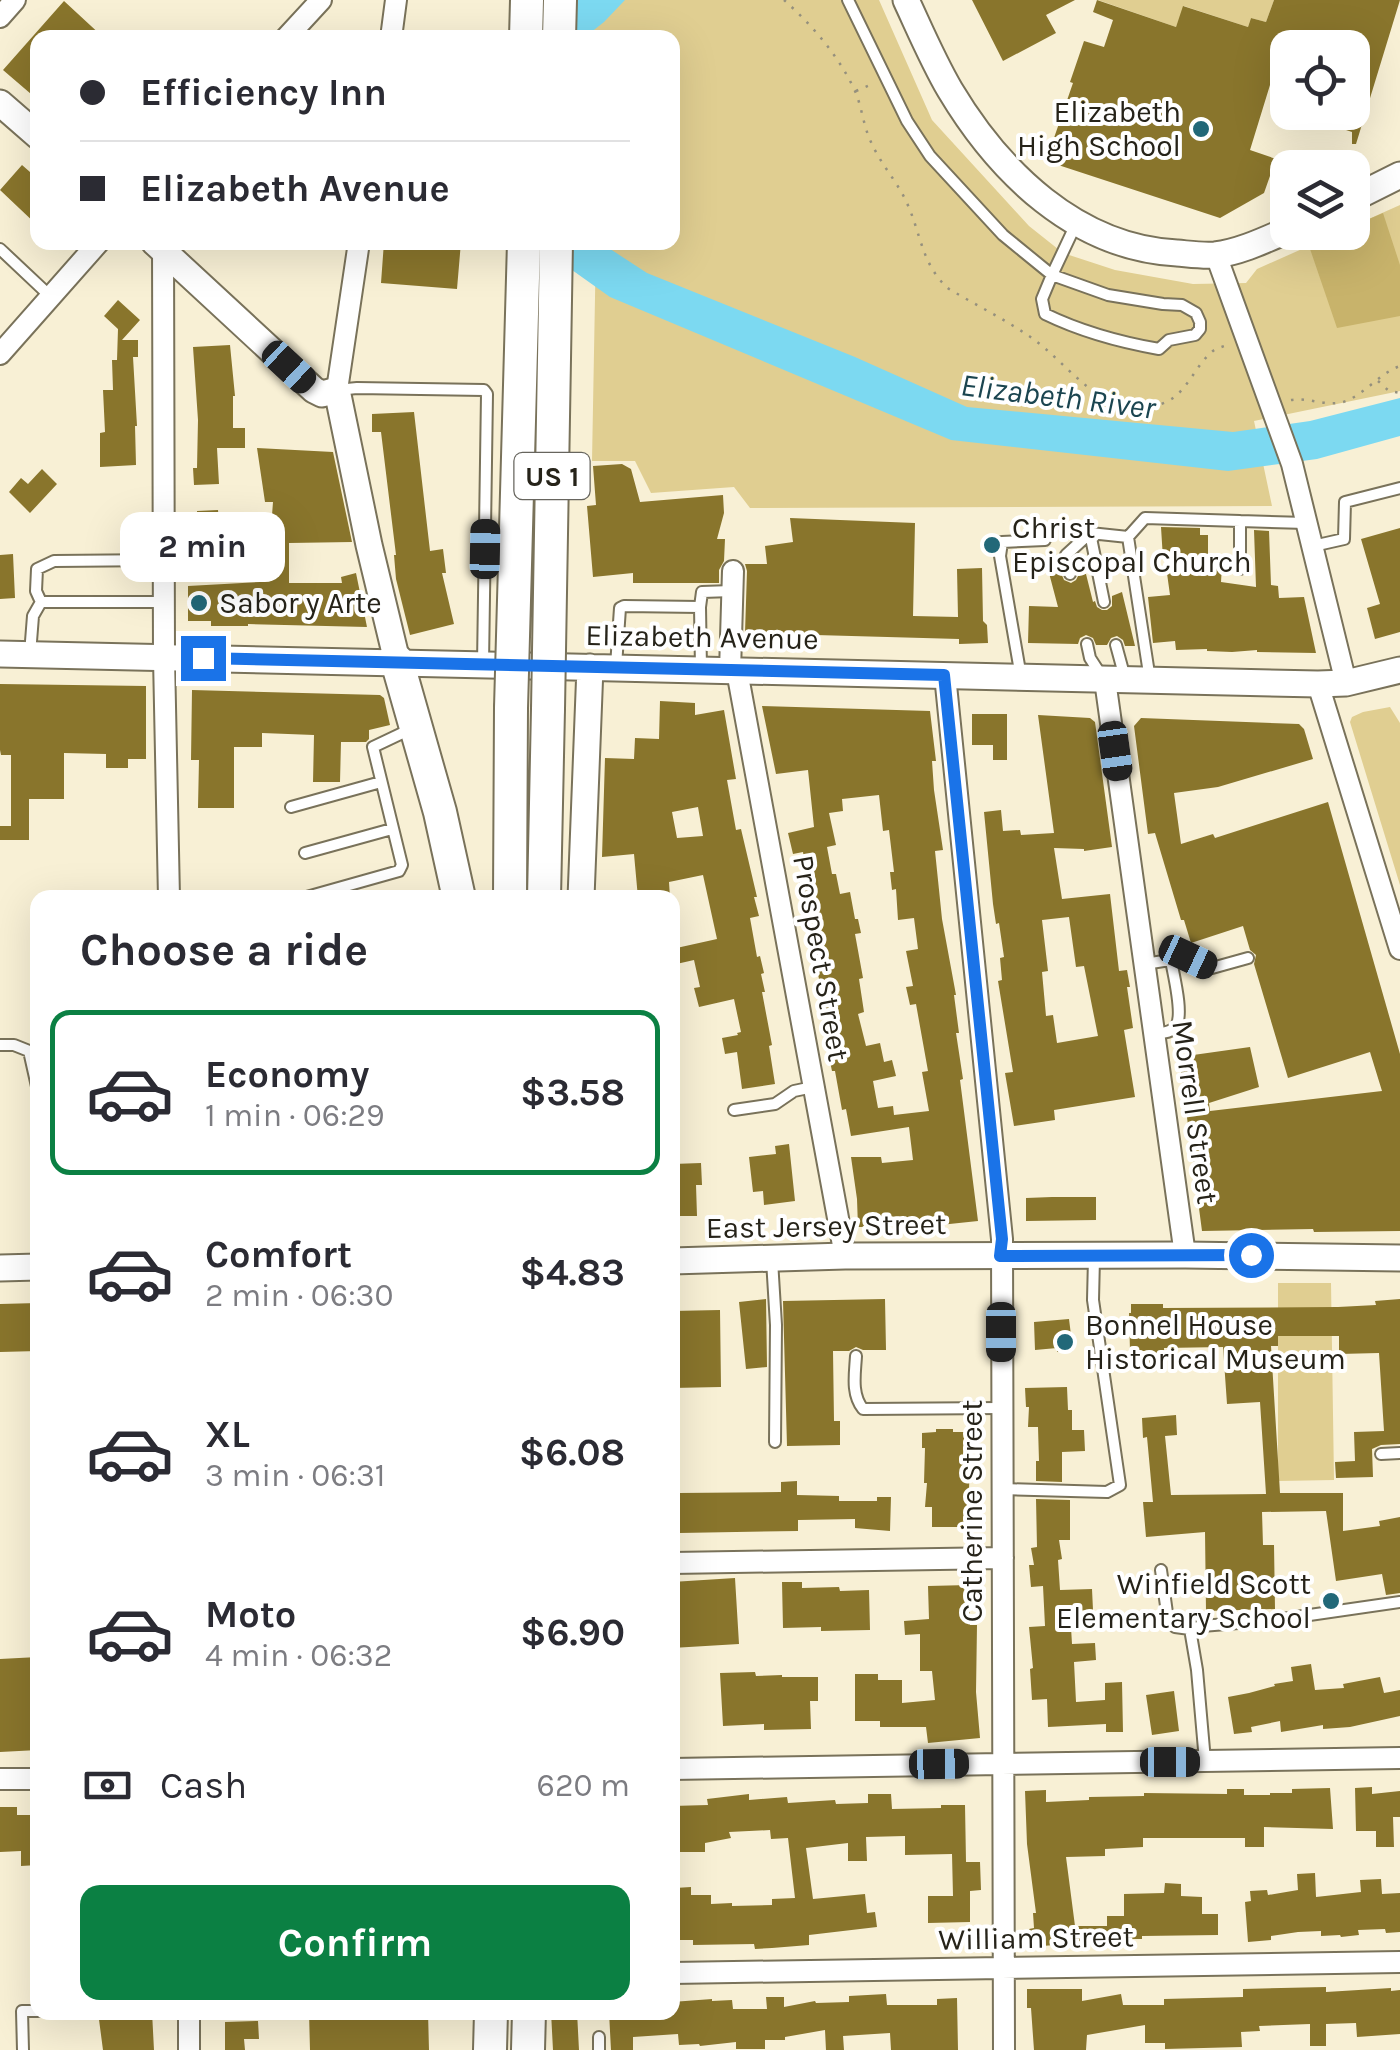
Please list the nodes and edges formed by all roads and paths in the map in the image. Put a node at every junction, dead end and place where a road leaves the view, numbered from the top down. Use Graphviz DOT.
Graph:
graph roads {
  1 [pos="15,0"];
  2 [pos="321,0"];
  3 [pos="396,0"];
  4 [pos="527,0"];
  5 [pos="560,0"];
  6 [pos="784,0"];
  7 [pos="848,0"];
  8 [pos="906,0"];
  9 [pos="0,17"];
  10 [pos="293,30"];
  11 [pos="392,30"];
  12 [pos="526,30"];
  13 [pos="560,30"];
  14 [pos="886,77"];
  15 [pos="855,91"];
  16 [pos="0,103"];
  17 [pos="30,129"];
  18 [pos="1400,175"];
  19 [pos="1370,189"];
  20 [pos="1077,223"];
  21 [pos="1270,238"];
  22 [pos="0,250"];
  23 [pos="92,250"];
  24 [pos="159,250"];
  25 [pos="164,250"];
  26 [pos="359,250"];
  27 [pos="524,250"];
  28 [pos="556,250"];
  29 [pos="1216,255"];
  30 [pos="1052,276"];
  31 [pos="50,297"];
  32 [pos="1228,345"];
  33 [pos="0,354"];
  34 [pos="1400,366"];
  35 [pos="1377,380"];
  36 [pos="337,390"];
  37 [pos="1400,393"];
  38 [pos="1291,400"];
  39 [pos="1400,488"];
  40 [pos="1240,522"];
  41 [pos="1307,523"];
  42 [pos="1090,534"];
  43 [pos="1128,537"];
  44 [pos="1045,540"];
  45 [pos="1313,546"];
  46 [pos="164,560"];
  47 [pos="1240,568"];
  48 [pos="1070,574"];
  49 [pos="733,581"];
  50 [pos="41,602"];
  51 [pos="164,602"];
  52 [pos="1104,602"];
  53 [pos="700,606"];
  54 [pos="1087,644"];
  55 [pos="1116,645"];
  56 [pos="0,654"];
  57 [pos="30,655"];
  58 [pos="164,658"];
  59 [pos="396,661"];
  60 [pos="483,665"];
  61 [pos="603,668"];
  62 [pos="701,670"];
  63 [pos="1400,670"];
  64 [pos="734,671"];
  65 [pos="944,675"];
  66 [pos="1022,678"];
  67 [pos="1127,680"];
  68 [pos="1346,683"];
  69 [pos="1318,684"];
  70 [pos="414,728"];
  71 [pos="381,782"];
  72 [pos="291,807"];
  73 [pos="392,829"];
  74 [pos="305,853"];
  75 [pos="170,890"];
  76 [pos="331,890"];
  77 [pos="457,890"];
  78 [pos="510,890"];
  79 [pos="544,890"];
  80 [pos="582,890"];
  81 [pos="1400,949"];
  82 [pos="1248,958"];
  83 [pos="1172,960"];
  84 [pos="1144,964"];
  85 [pos="1154,1034"];
  86 [pos="0,1045"];
  87 [pos="30,1055"];
  88 [pos="814,1087"];
  89 [pos="734,1110"];
  90 [pos="1186,1254"];
  91 [pos="845,1256"];
  92 [pos="1000,1256"];
  93 [pos="1094,1256"];
  94 [pos="1400,1258"];
  95 [pos="772,1259"];
  96 [pos="680,1262"];
  97 [pos="0,1268"];
  98 [pos="30,1268"];
  99 [pos="856,1356"];
  100 [pos="1002,1408"];
  101 [pos="775,1442"];
  102 [pos="1400,1453"];
  103 [pos="1381,1454"];
  104 [pos="1002,1489"];
  105 [pos="1003,1558"];
  106 [pos="680,1563"];
  107 [pos="1161,1570"];
  108 [pos="1400,1602"];
  109 [pos="1190,1630"];
  110 [pos="1400,1758"];
  111 [pos="1205,1762"];
  112 [pos="1004,1763"];
  113 [pos="680,1769"];
  114 [pos="30,1778"];
  115 [pos="0,1779"];
  116 [pos="1400,1962"];
  117 [pos="1003,1968"];
  118 [pos="680,1974"];
  119 [pos="30,2011"];
  120 [pos="189,2020"];
  121 [pos="491,2020"];
  122 [pos="529,2020"];
  123 [pos="599,2037"];
  124 [pos="23,2050"];
  125 [pos="190,2050"];
  126 [pos="490,2050"];
  127 [pos="528,2050"];
  128 [pos="599,2050"];
  129 [pos="1004,2050"];
  1 -- 9 [label="street"];
  2 -- 10 [label="street"];
  3 -- 11 [label="street"];
  4 -- 12 [label="highway"];
  5 -- 13 [label="highway"];
  6 -- 15 [label="path"];
  7 -- 14 [label="lane"];
  8 -- 20 [label="street"];
  14 -- 15 [label="path"];
  14 -- 30 [label="lane"];
  15 -- 32 [label="path"];
  16 -- 17 [label="street"];
  18 -- 19 [label="street"];
  20 -- 29 [label="street"];
  20 -- 30 [label="lane"];
  21 -- 29 [label="street"];
  22 -- 31 [label="lane"];
  23 -- 31 [label="street"];
  24 -- 46 [label="street"];
  25 -- 36 [label="street"];
  26 -- 36 [label="street"];
  27 -- 78 [label="highway, US 1, bridge"];
  28 -- 79 [label="highway, US 1, bridge"];
  29 -- 41 [label="street"];
  30 -- 30 [label="lane"];
  31 -- 33 [label="street"];
  34 -- 35 [label="path"];
  35 -- 37 [label="path"];
  35 -- 38 [label="path"];
  36 -- 59 [label="street"];
  36 -- 60 [label="lane"];
  39 -- 45 [label="lane"];
  40 -- 41 [label="lane"];
  40 -- 43 [label="lane"];
  40 -- 47 [label="lane"];
  41 -- 45 [label="street"];
  42 -- 43 [label="lane"];
  42 -- 48 [label="lane"];
  42 -- 52 [label="lane"];
  43 -- 67 [label="lane"];
  44 -- 66 [label="lane"];
  45 -- 68 [label="street"];
  46 -- 50 [label="lane"];
  46 -- 51 [label="street"];
  49 -- 53 [label="lane"];
  49 -- 64 [label="street, Prospect Street"];
  50 -- 51 [label="lane"];
  50 -- 57 [label="lane"];
  51 -- 58 [label="street"];
  53 -- 61 [label="lane"];
  53 -- 62 [label="lane"];
  54 -- 67 [label="lane"];
  55 -- 67 [label="lane"];
  56 -- 57 [label="street, Elizabeth Avenue"];
  57 -- 58 [label="street, Elizabeth Avenue"];
  58 -- 59 [label="street, Elizabeth Avenue"];
  58 -- 75 [label="street"];
  59 -- 60 [label="street, Elizabeth Avenue"];
  59 -- 70 [label="highway"];
  60 -- 61 [label="street, Elizabeth Avenue"];
  61 -- 62 [label="street, Elizabeth Avenue"];
  61 -- 80 [label="street"];
  62 -- 64 [label="street, Elizabeth Avenue"];
  63 -- 68 [label="street, Elizabeth Avenue"];
  64 -- 65 [label="street, Elizabeth Avenue"];
  64 -- 88 [label="street, Prospect Street"];
  65 -- 66 [label="street, Elizabeth Avenue"];
  65 -- 92 [label="street, Catherine Street"];
  66 -- 67 [label="street, Elizabeth Avenue"];
  67 -- 69 [label="street, Elizabeth Avenue"];
  67 -- 84 [label="street, Morrell Street"];
  68 -- 69 [label="street, Elizabeth Avenue"];
  69 -- 81 [label="street"];
  70 -- 71 [label="lane"];
  70 -- 77 [label="highway"];
  71 -- 72 [label="lane"];
  71 -- 73 [label="lane"];
  73 -- 74 [label="lane"];
  73 -- 76 [label="lane"];
  82 -- 83 [label="lane"];
  83 -- 84 [label="lane"];
  83 -- 85 [label="lane"];
  84 -- 85 [label="street, Morrell Street"];
  85 -- 90 [label="street, Morrell Street"];
  86 -- 87 [label="lane"];
  88 -- 89 [label="lane"];
  88 -- 91 [label="street, Prospect Street"];
  90 -- 93 [label="street, East Jersey Street"];
  90 -- 94 [label="street, East Jersey Street"];
  91 -- 92 [label="street, East Jersey Street"];
  91 -- 95 [label="street, East Jersey Street"];
  92 -- 93 [label="street, East Jersey Street"];
  92 -- 100 [label="street, Catherine Street"];
  93 -- 104 [label="lane"];
  95 -- 96 [label="street, East Jersey Street"];
  95 -- 101 [label="lane"];
  97 -- 98 [label="street"];
  99 -- 100 [label="lane"];
  100 -- 104 [label="street, Catherine Street"];
  102 -- 103 [label="lane"];
  104 -- 105 [label="street, Catherine Street"];
  105 -- 106 [label="street"];
  105 -- 112 [label="street, Catherine Street"];
  107 -- 109 [label="lane"];
  108 -- 109 [label="lane"];
  109 -- 111 [label="lane"];
  110 -- 111 [label="street"];
  111 -- 112 [label="street"];
  112 -- 113 [label="street"];
  112 -- 117 [label="street, Catherine Street"];
  114 -- 115 [label="street"];
  116 -- 117 [label="street, William Street"];
  117 -- 118 [label="street, William Street"];
  117 -- 129 [label="street, Catherine Street"];
  119 -- 124 [label="lane"];
  120 -- 125 [label="street"];
  121 -- 126 [label="highway"];
  122 -- 127 [label="highway"];
  123 -- 128 [label="lane"];
}
